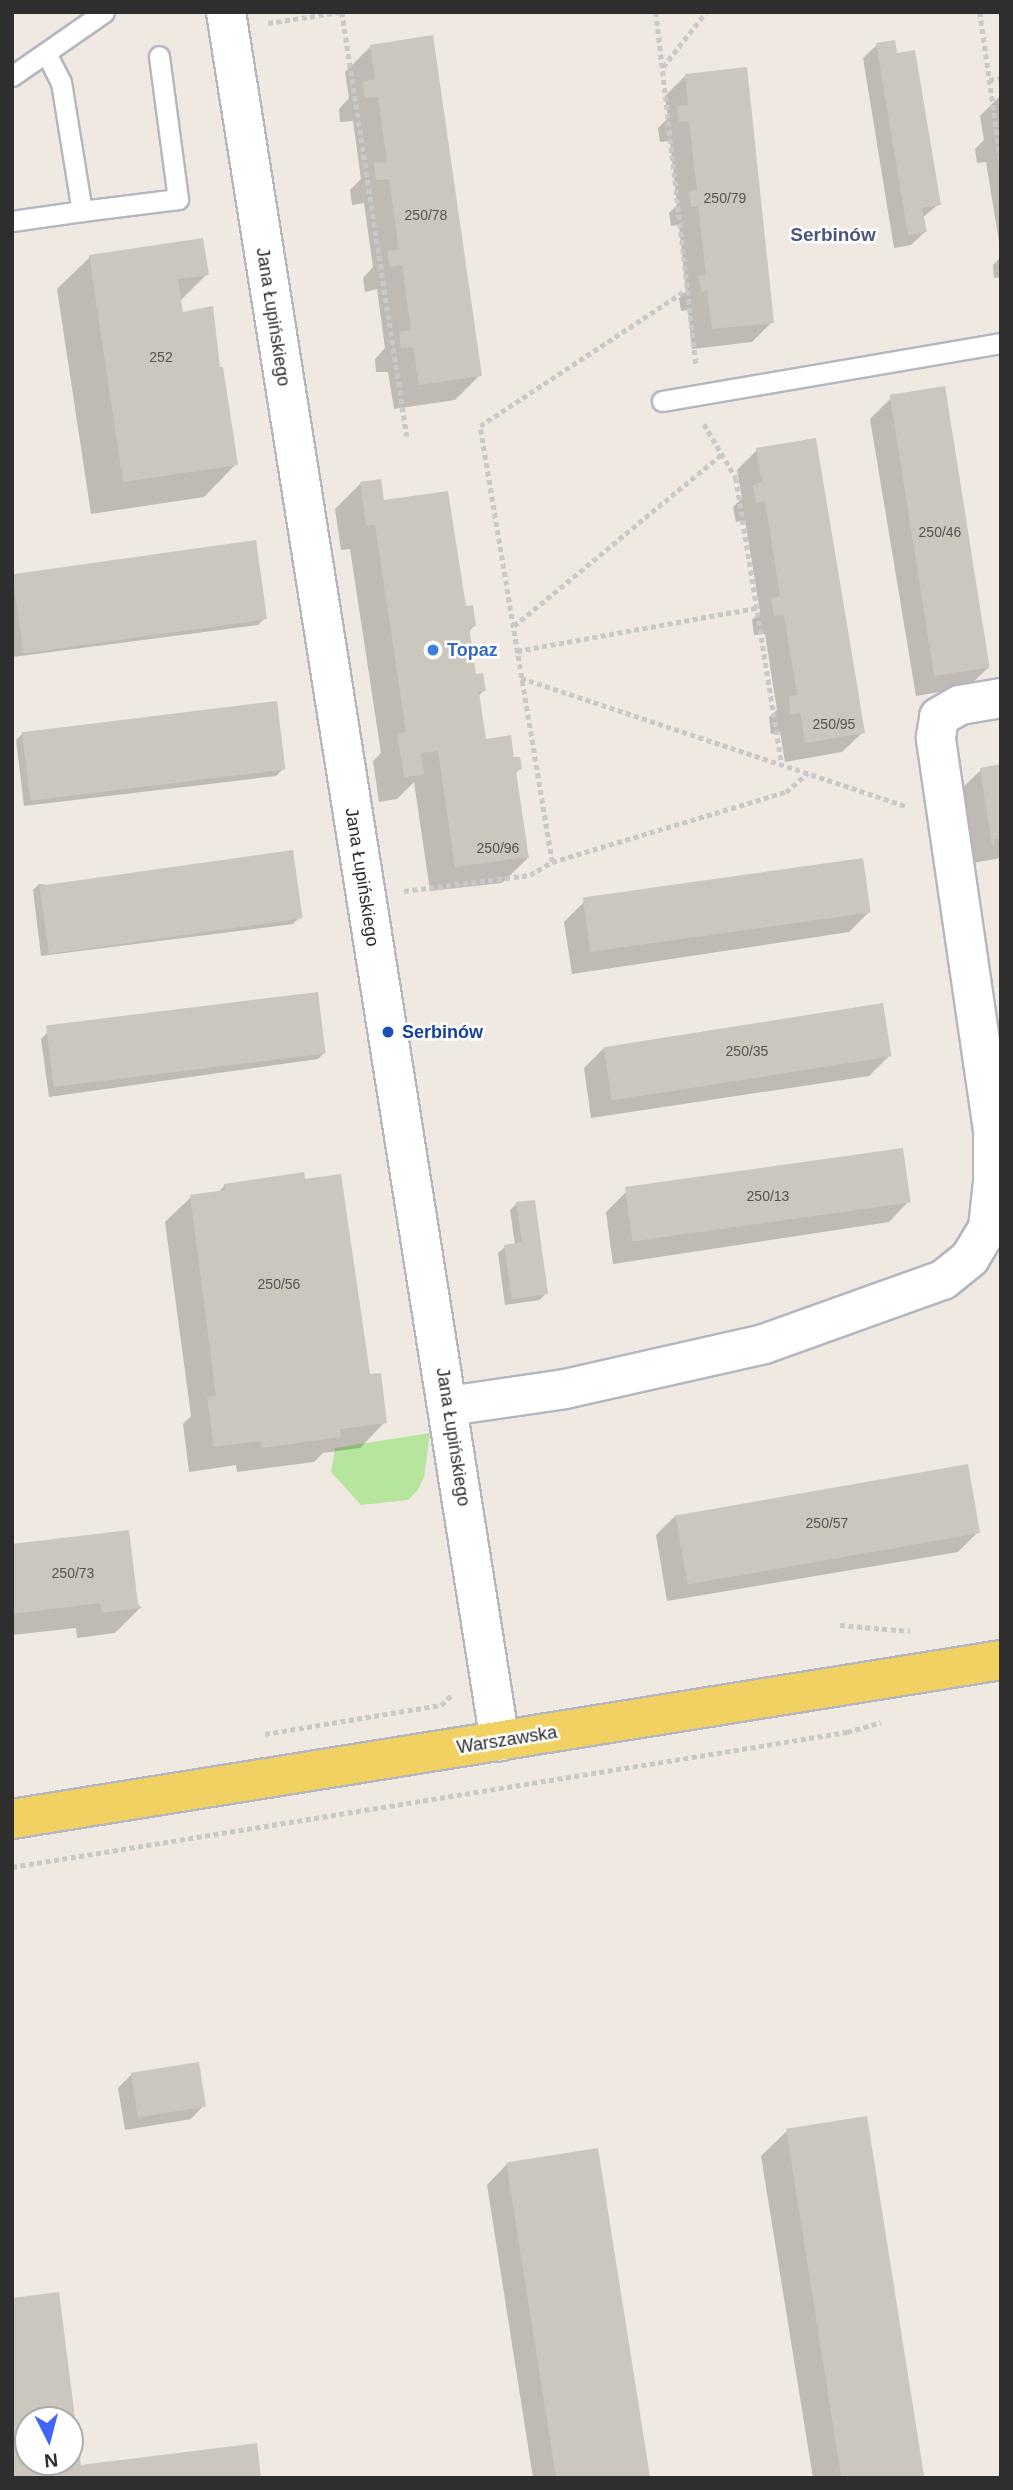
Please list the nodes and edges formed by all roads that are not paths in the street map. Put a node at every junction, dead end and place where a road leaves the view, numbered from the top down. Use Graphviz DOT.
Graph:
graph roads {
  1 [pos="104,12"];
  2 [pos="240,19"];
  3 [pos="46,53"];
  4 [pos="159,56"];
  5 [pos="12,76"];
  6 [pos="82,211"];
  7 [pos="12,221"];
  8 [pos="1001,343"];
  9 [pos="662,401"];
  10 [pos="1001,698"];
  11 [pos="449,1406"];
  12 [pos="1001,1660"];
  13 [pos="500,1741"];
  14 [pos="12,1819"];
  1 -- 3 [label="lane"];
  2 -- 11 [label="street, Jana Łupińskiego"];
  3 -- 5 [label="lane"];
  3 -- 6 [label="lane"];
  4 -- 6 [label="lane"];
  6 -- 7 [label="lane"];
  8 -- 9 [label="lane"];
  10 -- 11 [label="street"];
  11 -- 13 [label="street, Jana Łupińskiego"];
  12 -- 13 [label="main road, Warszawska"];
  13 -- 14 [label="main road, Warszawska"];
}
